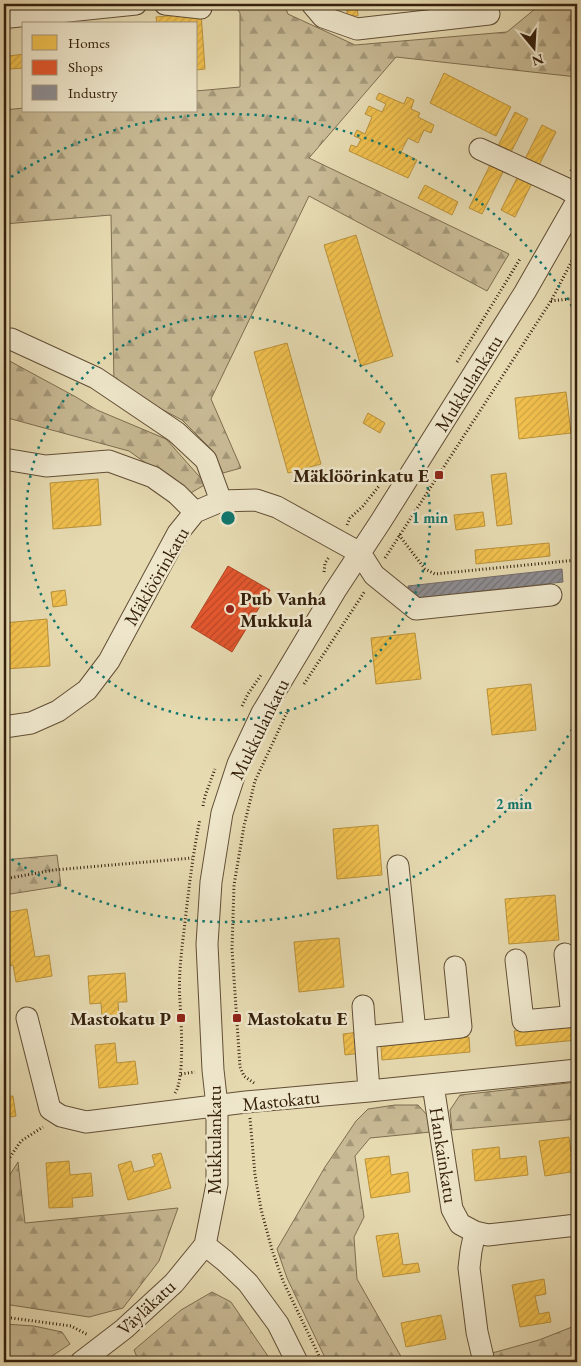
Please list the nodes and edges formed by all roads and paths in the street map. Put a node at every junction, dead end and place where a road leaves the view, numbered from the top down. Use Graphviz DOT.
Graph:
graph roads {
  1 [pos="136,4"];
  2 [pos="165,4"];
  3 [pos="312,4"];
  4 [pos="200,8"];
  5 [pos="489,14"];
  6 [pos="4,15"];
  7 [pos="480,149"];
  8 [pos="577,195"];
  9 [pos="577,201"];
  10 [pos="577,251"];
  11 [pos="577,298"];
  12 [pos="551,300"];
  13 [pos="11,339"];
  14 [pos="4,459"];
  15 [pos="221,500"];
  16 [pos="363,506"];
  17 [pos="195,512"];
  18 [pos="382,521"];
  19 [pos="400,535"];
  20 [pos="360,553"];
  21 [pos="577,560"];
  22 [pos="374,575"];
  23 [pos="551,595"];
  24 [pos="303,684"];
  25 [pos="293,700"];
  26 [pos="4,727"];
  27 [pos="192,858"];
  28 [pos="398,866"];
  29 [pos="4,879"];
  30 [pos="565,954"];
  31 [pos="516,960"];
  32 [pos="455,967"];
  33 [pos="363,1006"];
  34 [pos="574,1016"];
  35 [pos="27,1018"];
  36 [pos="415,1032"];
  37 [pos="366,1037"];
  38 [pos="240,1067"];
  39 [pos="577,1070"];
  40 [pos="244,1076"];
  41 [pos="433,1085"];
  42 [pos="369,1091"];
  43 [pos="246,1102"];
  44 [pos="217,1106"];
  45 [pos="61,1116"];
  46 [pos="4,1166"];
  47 [pos="577,1226"];
  48 [pos="475,1232"];
  49 [pos="205,1245"];
  50 [pos="4,1317"];
  51 [pos="90,1336"];
  52 [pos="82,1362"];
  53 [pos="297,1362"];
  54 [pos="322,1362"];
  55 [pos="484,1362"];
  1 -- 6 [label="street"];
  2 -- 4 [label="street"];
  3 -- 5 [label="street"];
  7 -- 8 [label="street"];
  9 -- 18 [label="street, Mukkulankatu"];
  10 -- 12 [label="path"];
  11 -- 12 [label="path"];
  12 -- 19 [label="path"];
  13 -- 15 [label="street"];
  14 -- 17 [label="street"];
  15 -- 17 [label="street, Mäklöörinkatu"];
  15 -- 20 [label="street, Mäklöörinkatu"];
  16 -- 18 [label="path"];
  17 -- 26 [label="street, Mäklöörinkatu"];
  18 -- 19 [label="path"];
  18 -- 20 [label="street, Mukkulankatu"];
  19 -- 21 [label="path"];
  19 -- 22 [label="path"];
  20 -- 22 [label="street"];
  20 -- 44 [label="street, Mukkulankatu"];
  22 -- 23 [label="street"];
  22 -- 24 [label="path"];
  25 -- 38 [label="path"];
  27 -- 29 [label="path"];
  28 -- 36 [label="street"];
  30 -- 34 [label="street"];
  31 -- 34 [label="street"];
  32 -- 36 [label="street"];
  33 -- 37 [label="street"];
  35 -- 45 [label="street"];
  36 -- 37 [label="street"];
  37 -- 42 [label="street"];
  39 -- 41 [label="street, Mastokatu"];
  40 -- 43 [label="path"];
  41 -- 42 [label="street, Mastokatu"];
  41 -- 48 [label="street, Hankainkatu"];
  42 -- 43 [label="street, Mastokatu"];
  43 -- 44 [label="street, Mastokatu"];
  43 -- 54 [label="path"];
  44 -- 45 [label="street, Mastokatu"];
  44 -- 49 [label="street, Mukkulankatu"];
  45 -- 46 [label="path"];
  47 -- 48 [label="street"];
  48 -- 55 [label="street"];
  49 -- 52 [label="street, Väyläkatu"];
  49 -- 53 [label="street"];
  50 -- 51 [label="path"];
}
